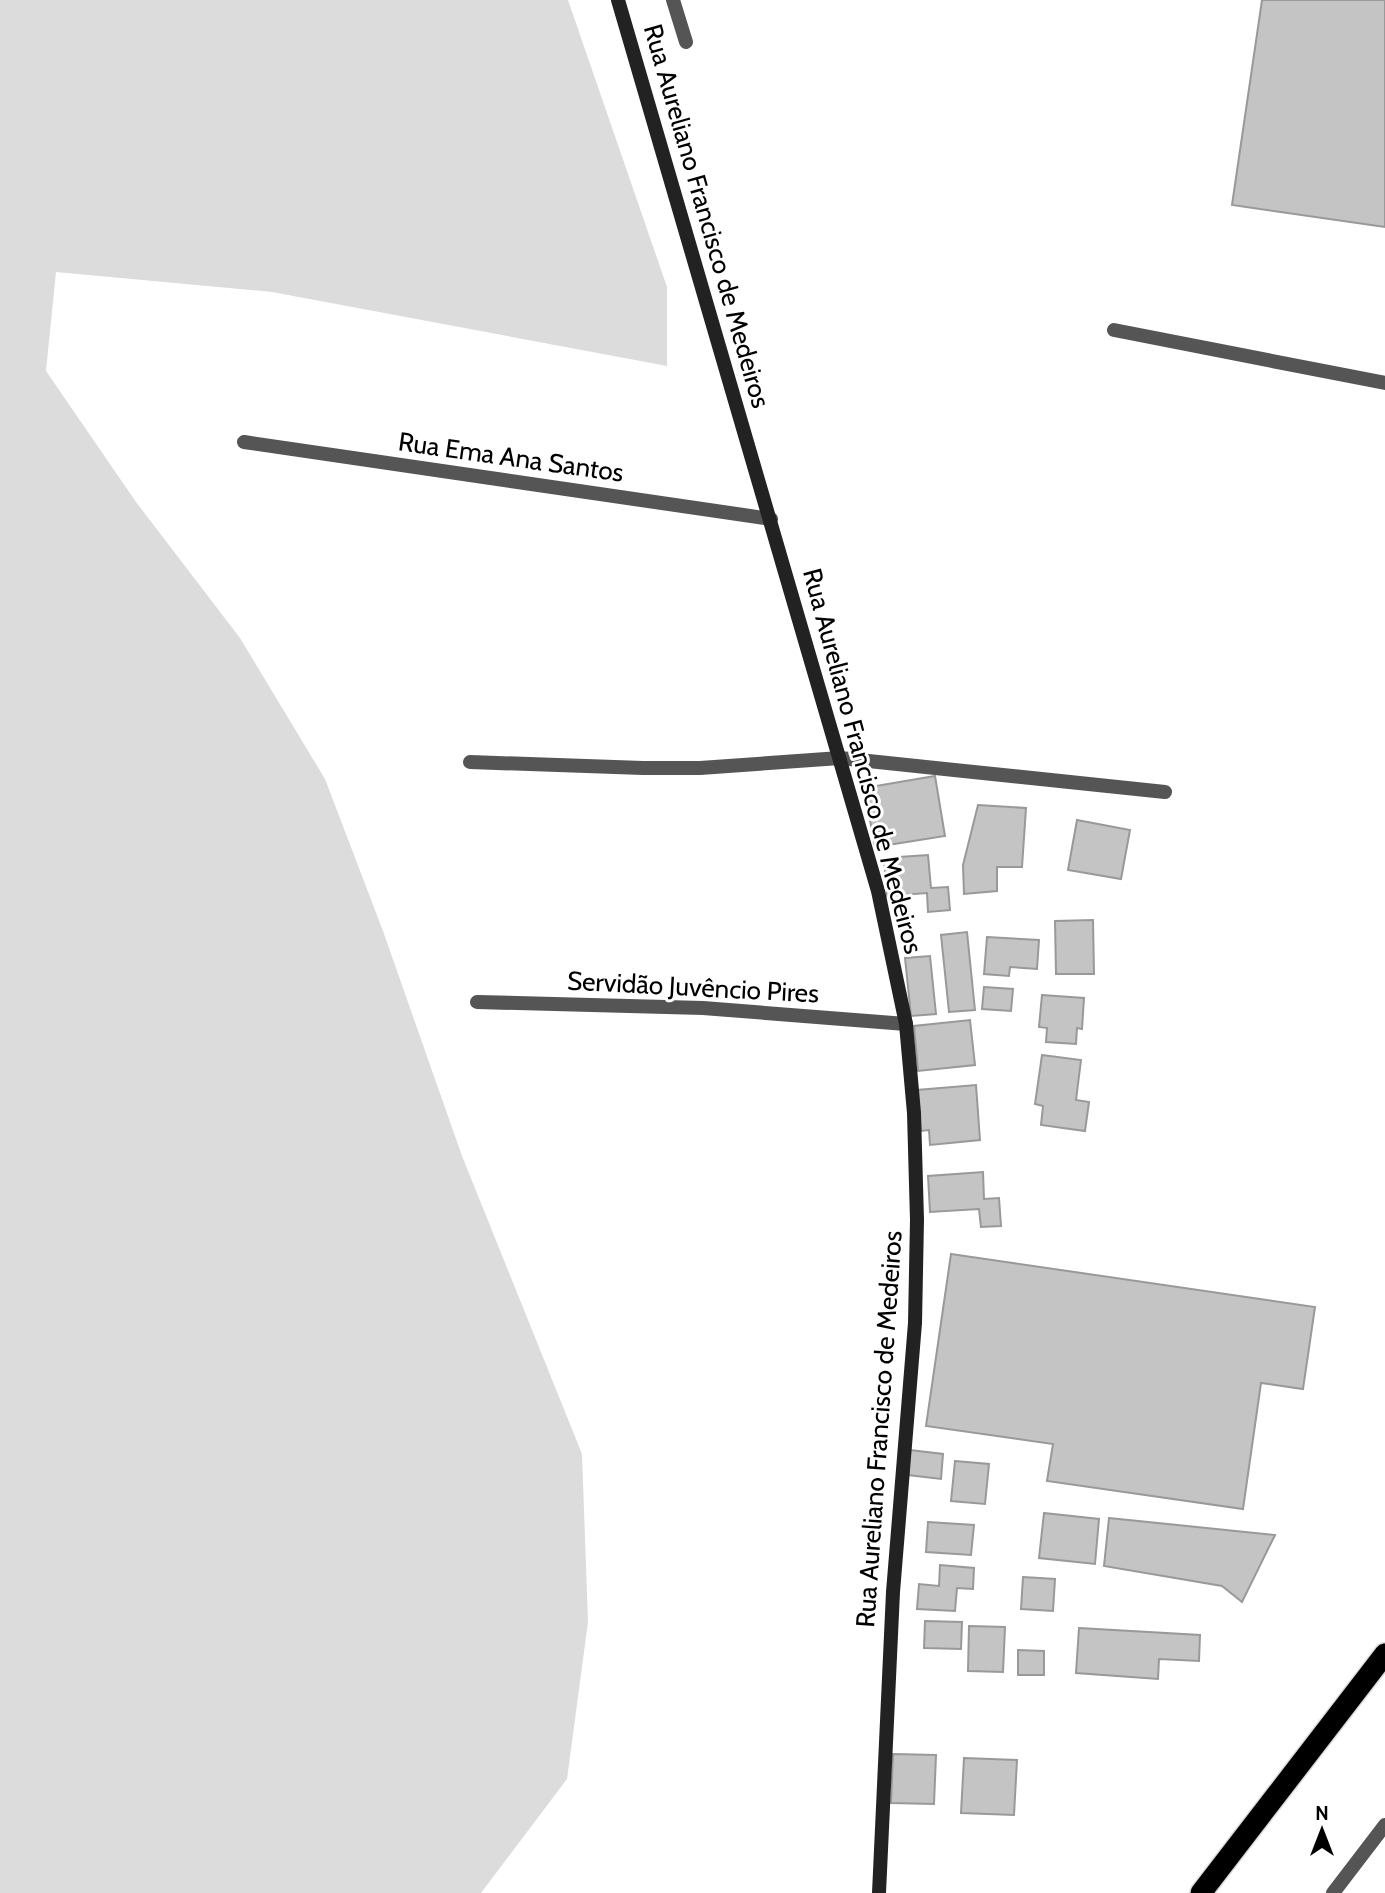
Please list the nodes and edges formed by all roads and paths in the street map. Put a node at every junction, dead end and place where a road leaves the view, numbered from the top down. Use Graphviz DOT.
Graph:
graph roads {
  1 [pos="618,0"];
  2 [pos="673,0"];
  3 [pos="686,42"];
  4 [pos="1114,330"];
  5 [pos="1385,383"];
  6 [pos="244,442"];
  7 [pos="771,519"];
  8 [pos="840,758"];
  9 [pos="470,762"];
  10 [pos="1165,792"];
  11 [pos="477,1002"];
  12 [pos="906,1024"];
  13 [pos="1385,1654"];
  14 [pos="1385,1825"];
  15 [pos="879,1893"];
  16 [pos="1201,1893"];
  17 [pos="1333,1893"];
  1 -- 7 [label="street, Rua Aureliano Francisco de Medeiros"];
  2 -- 3 [label="street"];
  4 -- 5 [label="street"];
  6 -- 7 [label="street, Rua Ema Ana Santos"];
  7 -- 8 [label="street, Rua Aureliano Francisco de Medeiros"];
  8 -- 9 [label="street"];
  8 -- 10 [label="street"];
  8 -- 12 [label="street, Rua Aureliano Francisco de Medeiros"];
  11 -- 12 [label="street, Servidão Juvêncio Pires"];
  12 -- 15 [label="street, Rua Aureliano Francisco de Medeiros"];
  13 -- 16 [label="highway"];
  14 -- 17 [label="street"];
}
